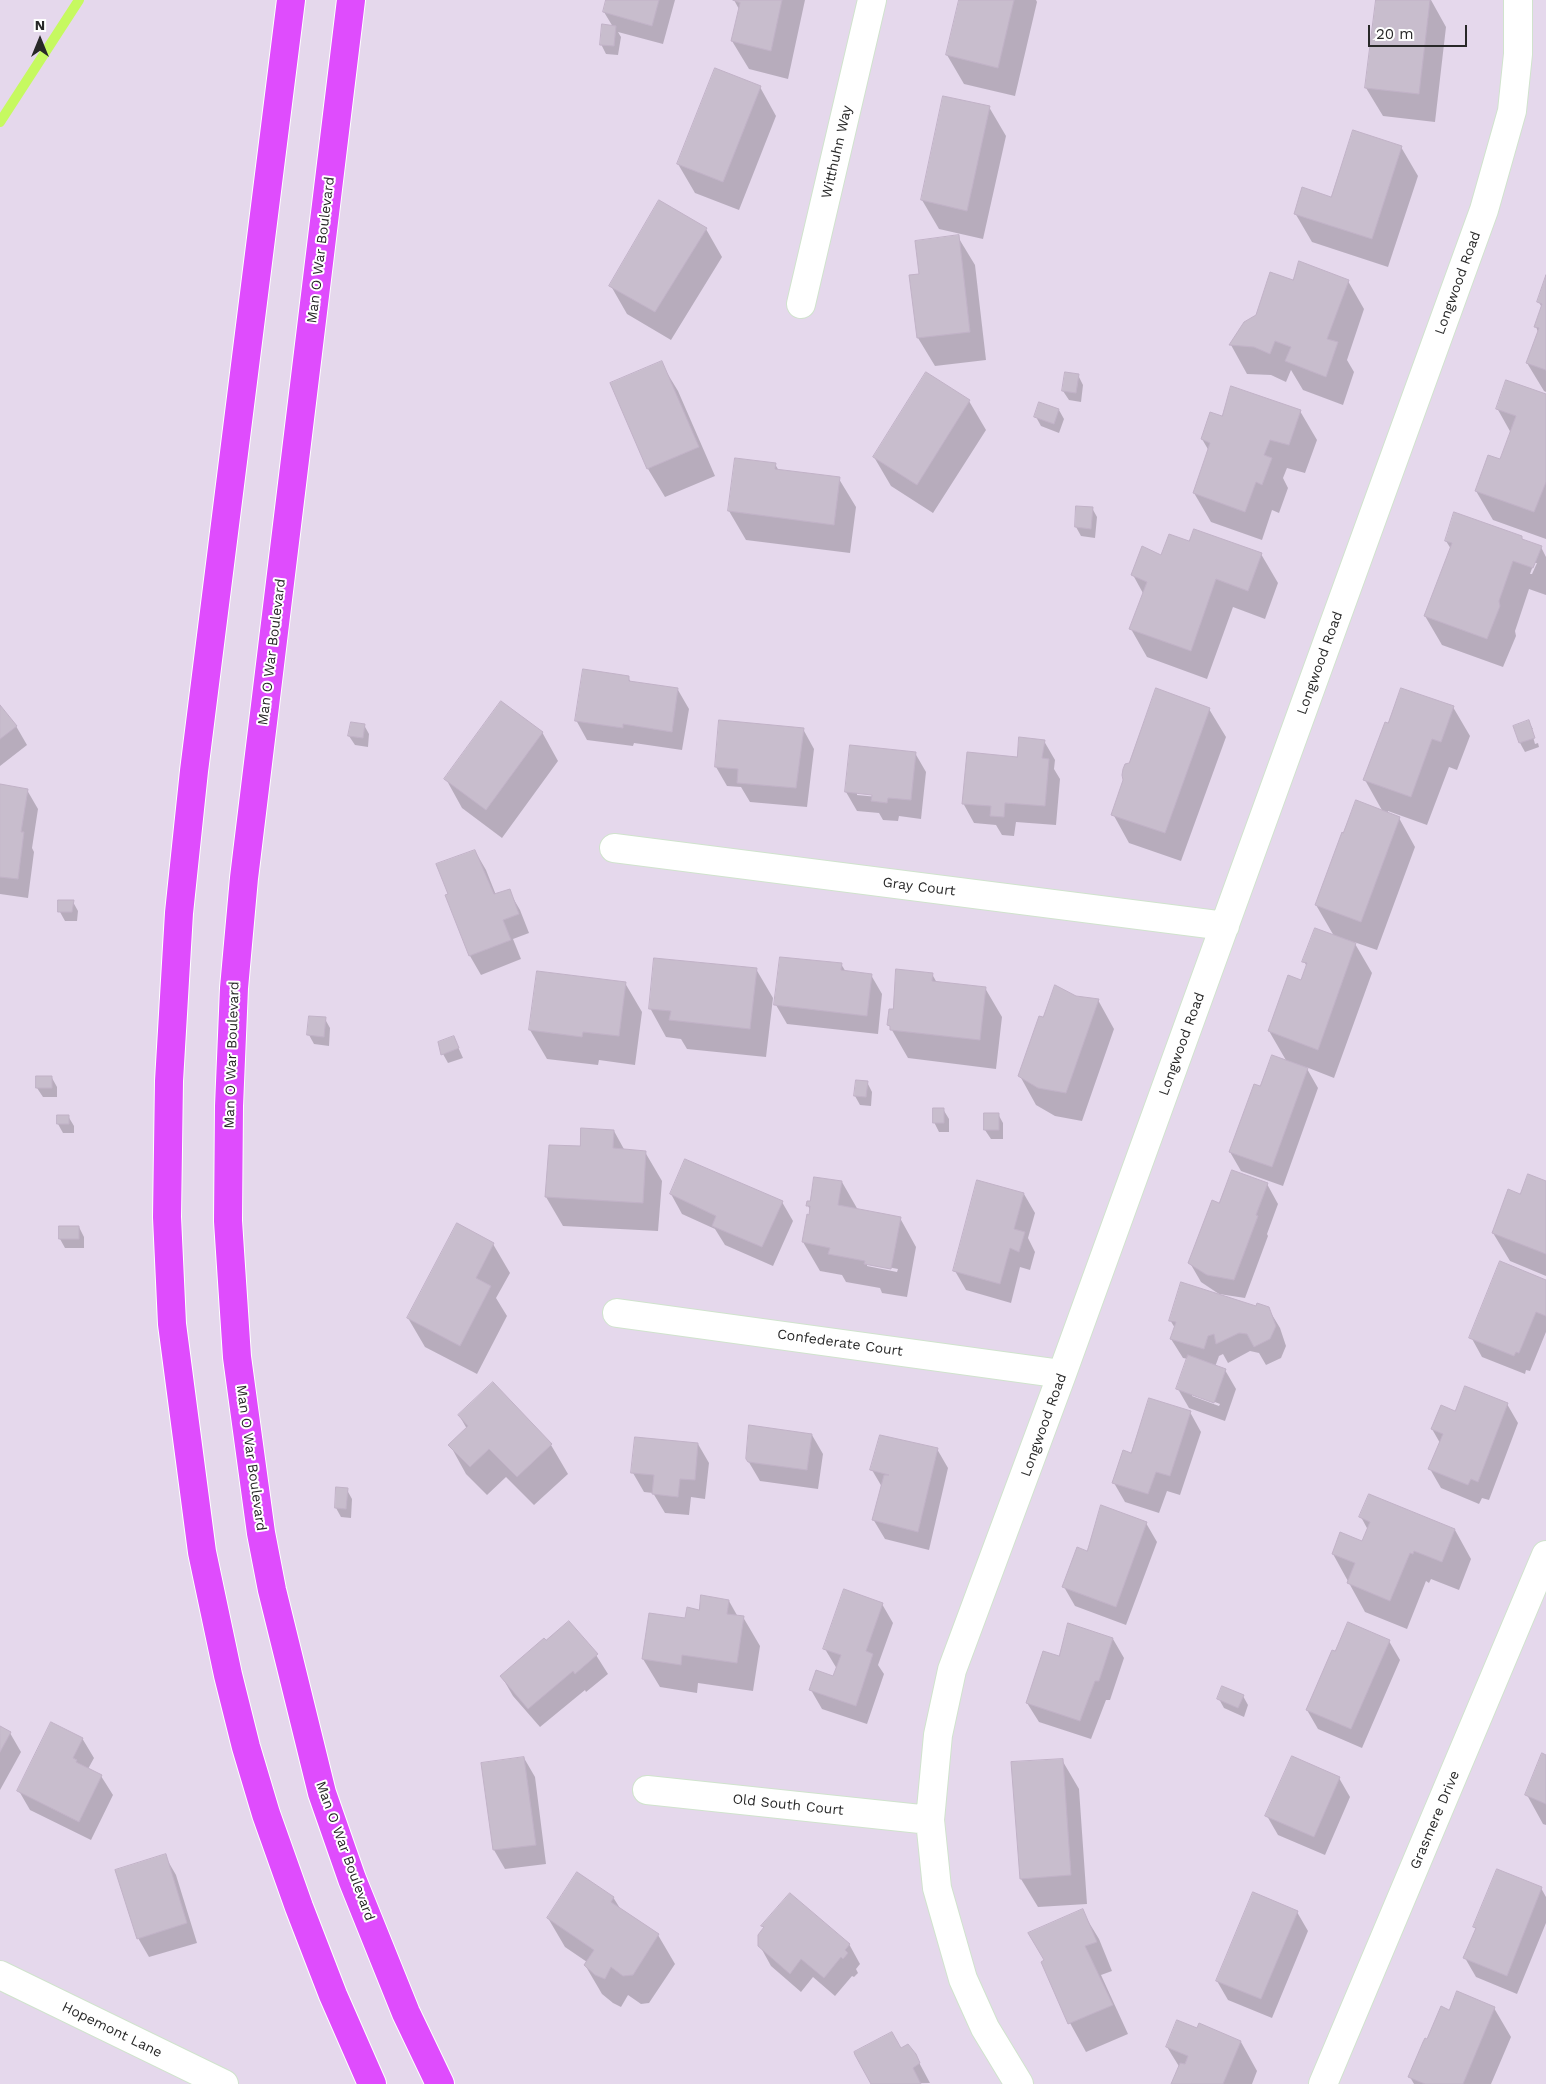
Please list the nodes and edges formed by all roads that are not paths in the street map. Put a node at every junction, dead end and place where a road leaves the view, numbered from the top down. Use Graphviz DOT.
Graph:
graph roads {
  1 [pos="291,0"];
  2 [pos="351,0"];
  3 [pos="872,0"];
  4 [pos="1518,0"];
  5 [pos="801,304"];
  6 [pos="614,848"];
  7 [pos="1225,926"];
  8 [pos="617,1313"];
  9 [pos="1062,1374"];
  10 [pos="1546,1555"];
  11 [pos="647,1790"];
  12 [pos="930,1820"];
  13 [pos="0,1975"];
  14 [pos="224,2084"];
  15 [pos="372,2084"];
  16 [pos="440,2084"];
  17 [pos="1019,2084"];
  18 [pos="1323,2084"];
  1 -- 15 [label="main road"];
  2 -- 16 [label="main road, Man O War Boulevard"];
  3 -- 5 [label="street, Witthuhn Way"];
  4 -- 7 [label="street, Longwood Road"];
  6 -- 7 [label="street, Gray Court"];
  7 -- 9 [label="street, Longwood Road"];
  8 -- 9 [label="street, Confederate Court"];
  9 -- 12 [label="street, Longwood Road"];
  10 -- 18 [label="street, Grasmere Drive"];
  11 -- 12 [label="street, Old South Court"];
  12 -- 17 [label="street, Longwood Road"];
  13 -- 14 [label="street, Hopemont Lane"];
}
